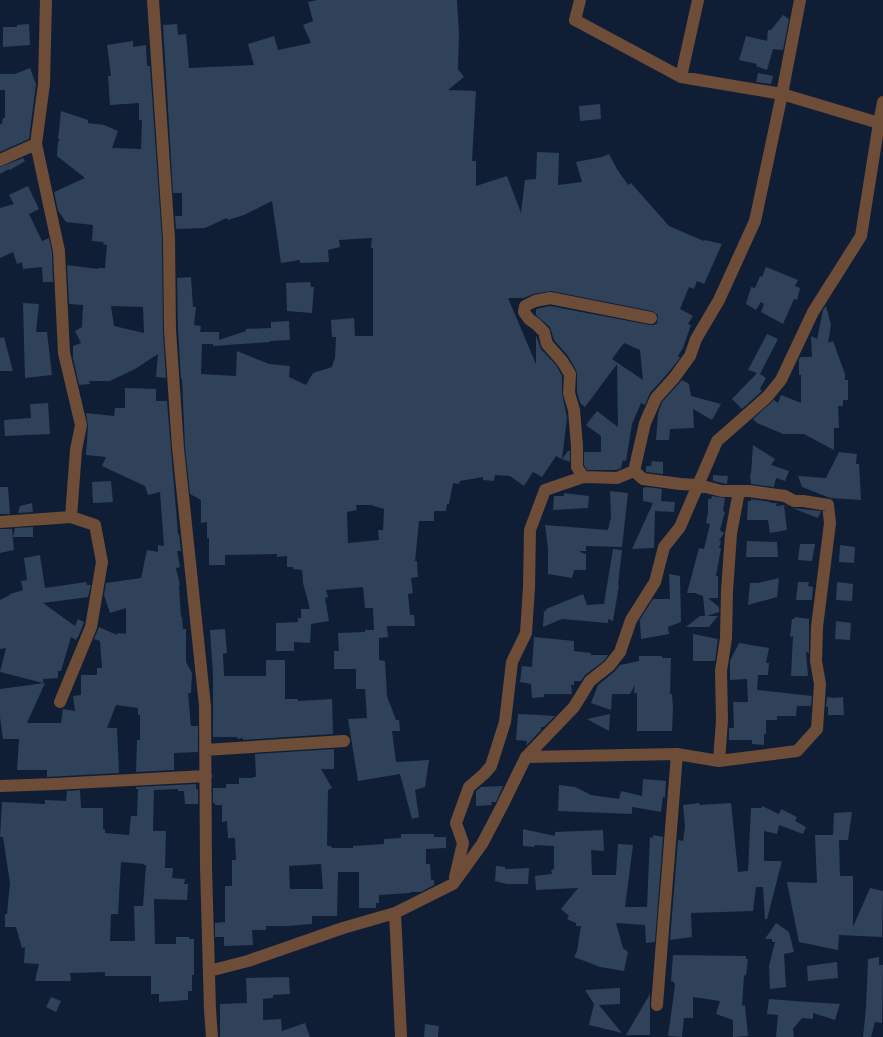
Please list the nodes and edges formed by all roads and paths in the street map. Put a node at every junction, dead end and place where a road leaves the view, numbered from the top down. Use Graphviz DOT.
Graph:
graph roads {
  1 [pos="46,0"];
  2 [pos="153,0"];
  3 [pos="580,0"];
  4 [pos="698,0"];
  5 [pos="800,0"];
  6 [pos="681,77"];
  7 [pos="782,94"];
  8 [pos="883,102"];
  9 [pos="881,124"];
  10 [pos="36,144"];
  11 [pos="0,160"];
  12 [pos="651,318"];
  13 [pos="634,471"];
  14 [pos="583,477"];
  15 [pos="698,485"];
  16 [pos="740,491"];
  17 [pos="71,517"];
  18 [pos="0,522"];
  19 [pos="60,702"];
  20 [pos="344,741"];
  21 [pos="205,750"];
  22 [pos="677,754"];
  23 [pos="526,757"];
  24 [pos="719,761"];
  25 [pos="206,776"];
  26 [pos="0,786"];
  27 [pos="453,884"];
  28 [pos="395,914"];
  29 [pos="209,971"];
  30 [pos="657,1006"];
  31 [pos="212,1037"];
  32 [pos="401,1037"];
  1 -- 10 [label="street"];
  2 -- 21 [label="street"];
  3 -- 6 [label="street"];
  4 -- 6 [label="street"];
  5 -- 7 [label="street"];
  6 -- 7 [label="street"];
  7 -- 9 [label="street"];
  7 -- 13 [label="street"];
  8 -- 9 [label="street"];
  9 -- 15 [label="street"];
  10 -- 11 [label="street"];
  10 -- 17 [label="street"];
  12 -- 14 [label="street"];
  13 -- 14 [label="street"];
  13 -- 15 [label="street"];
  14 -- 27 [label="street"];
  15 -- 16 [label="street"];
  15 -- 23 [label="street"];
  16 -- 24 [label="street"];
  16 -- 24 [label="street"];
  17 -- 18 [label="street"];
  17 -- 19 [label="street"];
  20 -- 21 [label="street"];
  21 -- 25 [label="street"];
  22 -- 23 [label="street"];
  22 -- 24 [label="street"];
  22 -- 30 [label="street"];
  23 -- 27 [label="street"];
  25 -- 26 [label="street"];
  25 -- 29 [label="street"];
  27 -- 28 [label="street"];
  28 -- 29 [label="street"];
  28 -- 32 [label="street"];
  29 -- 31 [label="street"];
}
